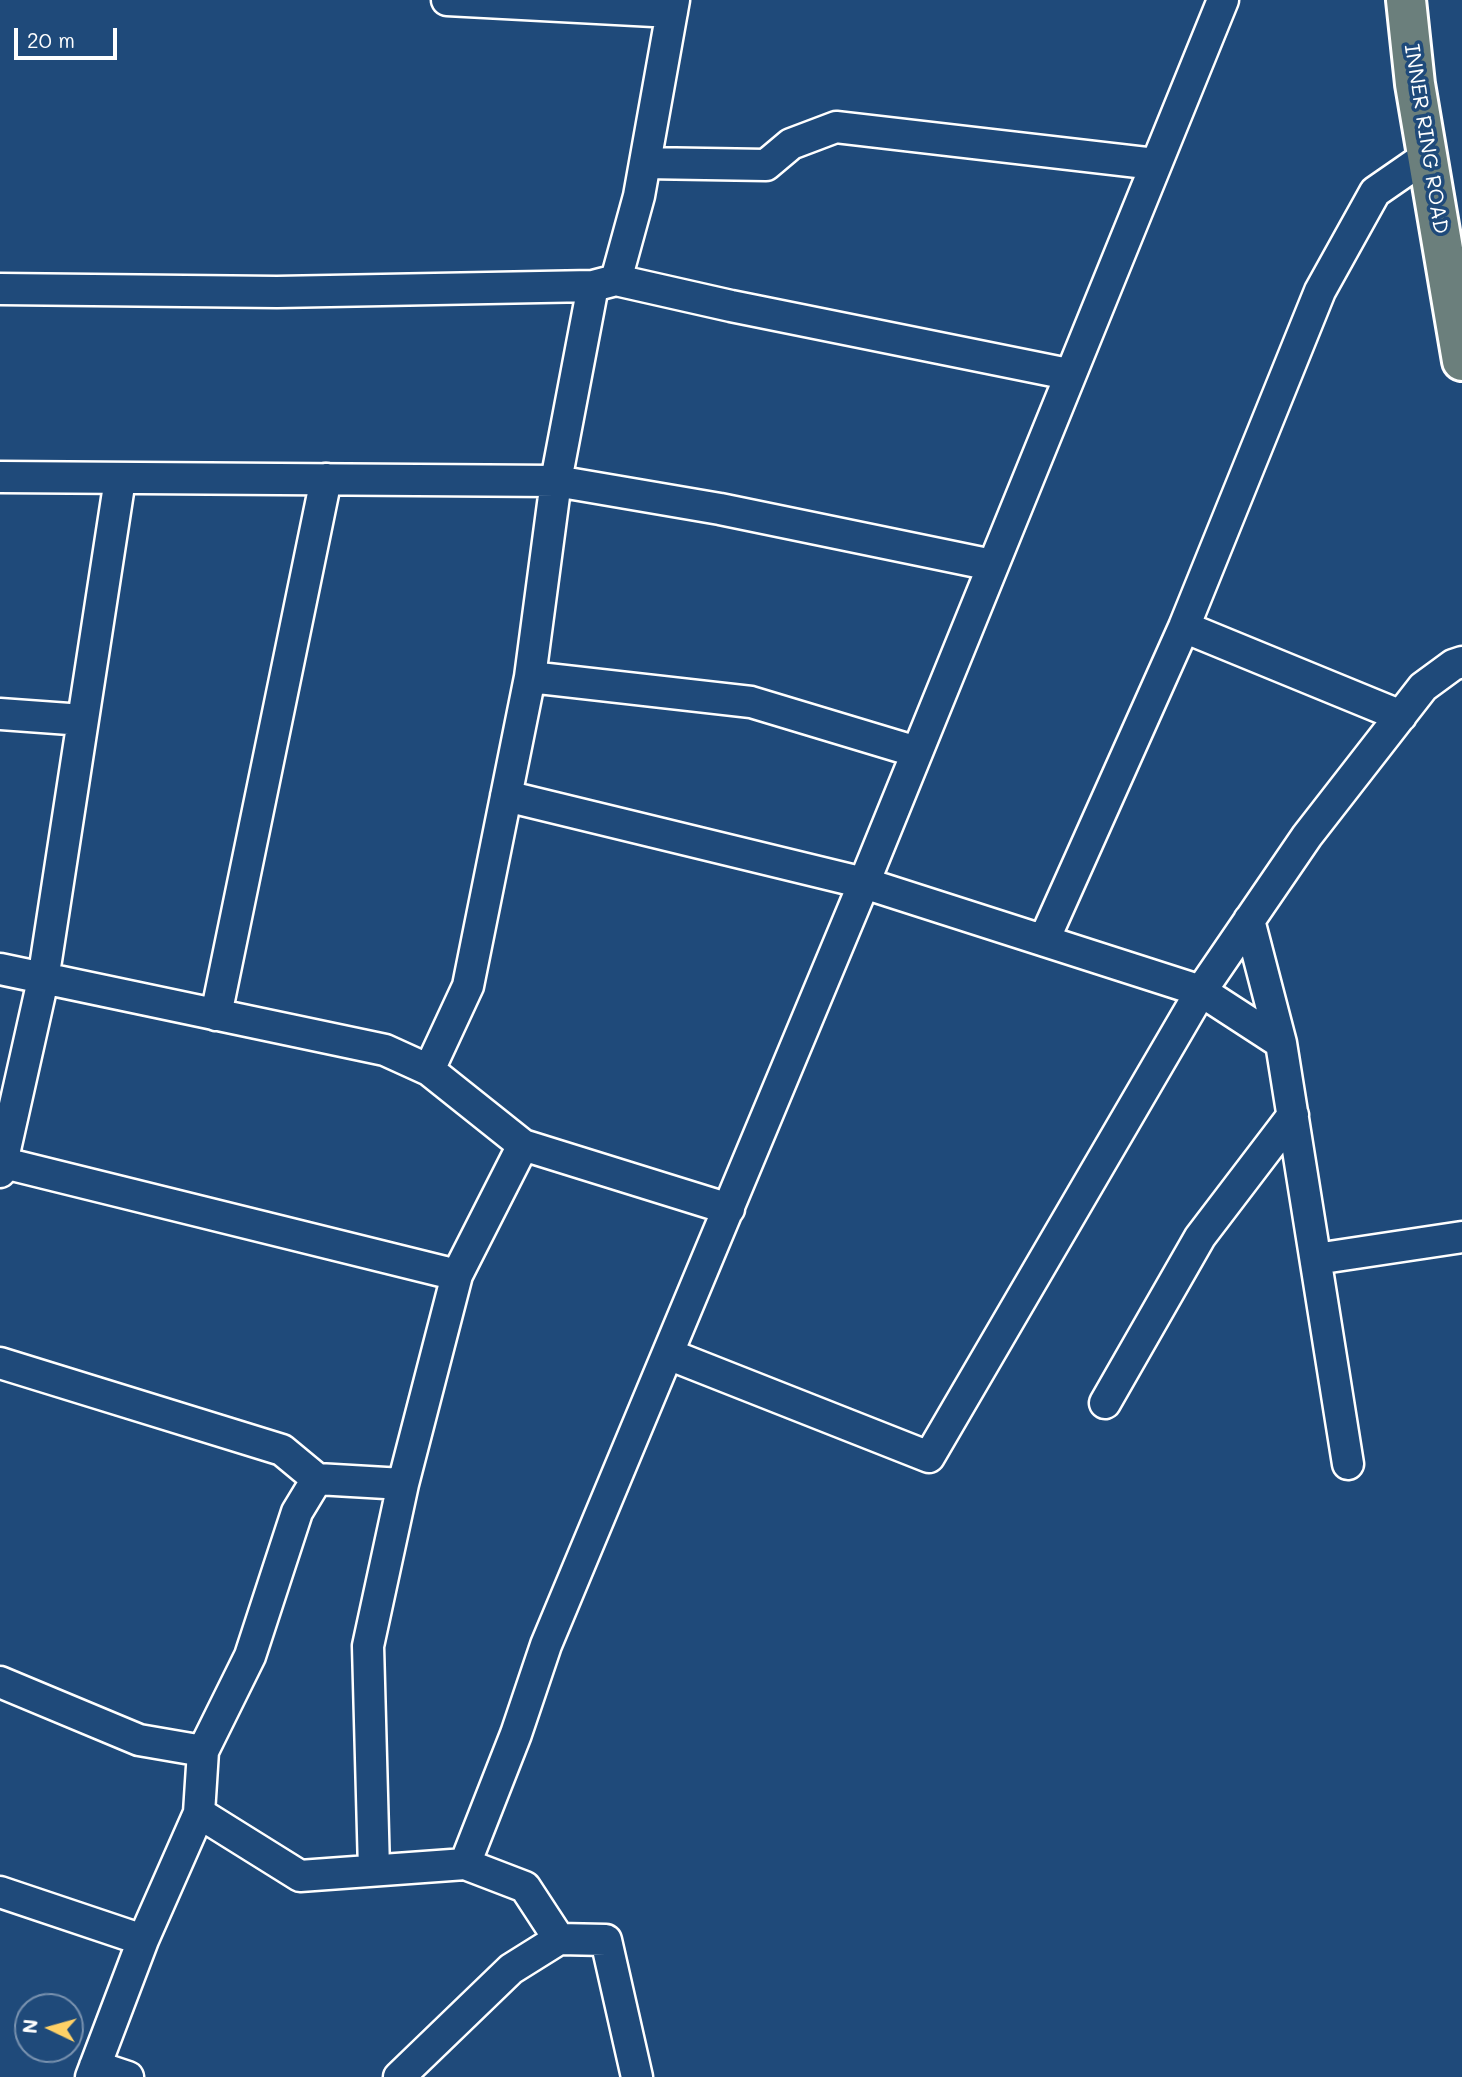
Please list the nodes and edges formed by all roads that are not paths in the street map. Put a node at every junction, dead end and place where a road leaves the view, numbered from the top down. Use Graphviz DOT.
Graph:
graph roads {
  1 [pos="447,0"];
  2 [pos="1223,0"];
  3 [pos="1406,0"];
  4 [pos="673,6"];
  5 [pos="1427,156"];
  6 [pos="645,163"];
  7 [pos="1155,164"];
  8 [pos="605,283"];
  9 [pos="0,289"];
  10 [pos="1462,361"];
  11 [pos="1068,374"];
  12 [pos="0,477"];
  13 [pos="120,479"];
  14 [pos="326,480"];
  15 [pos="556,481"];
  16 [pos="992,565"];
  17 [pos="1184,627"];
  18 [pos="1462,662"];
  19 [pos="530,677"];
  20 [pos="0,714"];
  21 [pos="1401,716"];
  22 [pos="83,720"];
  23 [pos="917,752"];
  24 [pos="506,796"];
  25 [pos="864,883"];
  26 [pos="1249,920"];
  27 [pos="1044,940"];
  28 [pos="0,969"];
  29 [pos="43,980"];
  30 [pos="1200,991"];
  31 [pos="216,1015"];
  32 [pos="1281,1043"];
  33 [pos="429,1070"];
  34 [pos="1293,1115"];
  35 [pos="523,1145"];
  36 [pos="1,1165"];
  37 [pos="729,1209"];
  38 [pos="1462,1237"];
  39 [pos="1316,1259"];
  40 [pos="457,1275"];
  41 [pos="668,1354"];
  42 [pos="0,1363"];
  43 [pos="1105,1403"];
  44 [pos="1348,1464"];
  45 [pos="317,1479"];
  46 [pos="403,1484"];
  47 [pos="0,1682"];
  48 [pos="203,1751"];
  49 [pos="199,1813"];
  50 [pos="465,1864"];
  51 [pos="374,1870"];
  52 [pos="0,1892"];
  53 [pos="559,1939"];
  54 [pos="143,1940"];
  55 [pos="93,2072"];
  56 [pos="128,2077"];
  57 [pos="399,2077"];
  58 [pos="637,2077"];
  1 -- 4 [label="street"];
  2 -- 7 [label="street"];
  3 -- 5 [label="highway, INNER RING ROAD"];
  4 -- 6 [label="street"];
  5 -- 10 [label="highway, INNER RING ROAD"];
  5 -- 17 [label="street"];
  6 -- 7 [label="street"];
  6 -- 8 [label="street"];
  7 -- 11 [label="street"];
  8 -- 9 [label="street"];
  8 -- 11 [label="street"];
  8 -- 15 [label="street"];
  11 -- 16 [label="street"];
  12 -- 13 [label="street"];
  13 -- 14 [label="street"];
  13 -- 22 [label="street"];
  14 -- 15 [label="street"];
  14 -- 31 [label="street"];
  15 -- 16 [label="street"];
  15 -- 19 [label="street"];
  16 -- 23 [label="street"];
  17 -- 21 [label="street"];
  17 -- 27 [label="street"];
  18 -- 21 [label="street"];
  19 -- 23 [label="street"];
  19 -- 24 [label="street"];
  20 -- 22 [label="street"];
  21 -- 26 [label="street"];
  22 -- 29 [label="street"];
  23 -- 25 [label="street"];
  24 -- 25 [label="street"];
  24 -- 33 [label="street"];
  25 -- 27 [label="street"];
  25 -- 37 [label="street"];
  26 -- 30 [label="street"];
  26 -- 32 [label="street"];
  27 -- 30 [label="street"];
  28 -- 29 [label="street"];
  29 -- 31 [label="street"];
  29 -- 36 [label="street"];
  30 -- 32 [label="street"];
  30 -- 41 [label="street"];
  31 -- 33 [label="street"];
  32 -- 34 [label="street"];
  33 -- 35 [label="street"];
  34 -- 39 [label="street"];
  34 -- 43 [label="street"];
  35 -- 37 [label="street"];
  35 -- 40 [label="street"];
  36 -- 40 [label="street"];
  37 -- 41 [label="street"];
  38 -- 39 [label="street"];
  39 -- 44 [label="street"];
  40 -- 46 [label="street"];
  41 -- 50 [label="street"];
  42 -- 45 [label="street"];
  45 -- 46 [label="street"];
  45 -- 48 [label="street"];
  46 -- 51 [label="street"];
  47 -- 48 [label="street"];
  48 -- 49 [label="street"];
  49 -- 51 [label="street"];
  49 -- 54 [label="street"];
  50 -- 51 [label="street"];
  50 -- 53 [label="street"];
  52 -- 54 [label="street"];
  53 -- 57 [label="street"];
  53 -- 58 [label="street"];
  54 -- 55 [label="street"];
  55 -- 56 [label="street"];
}
